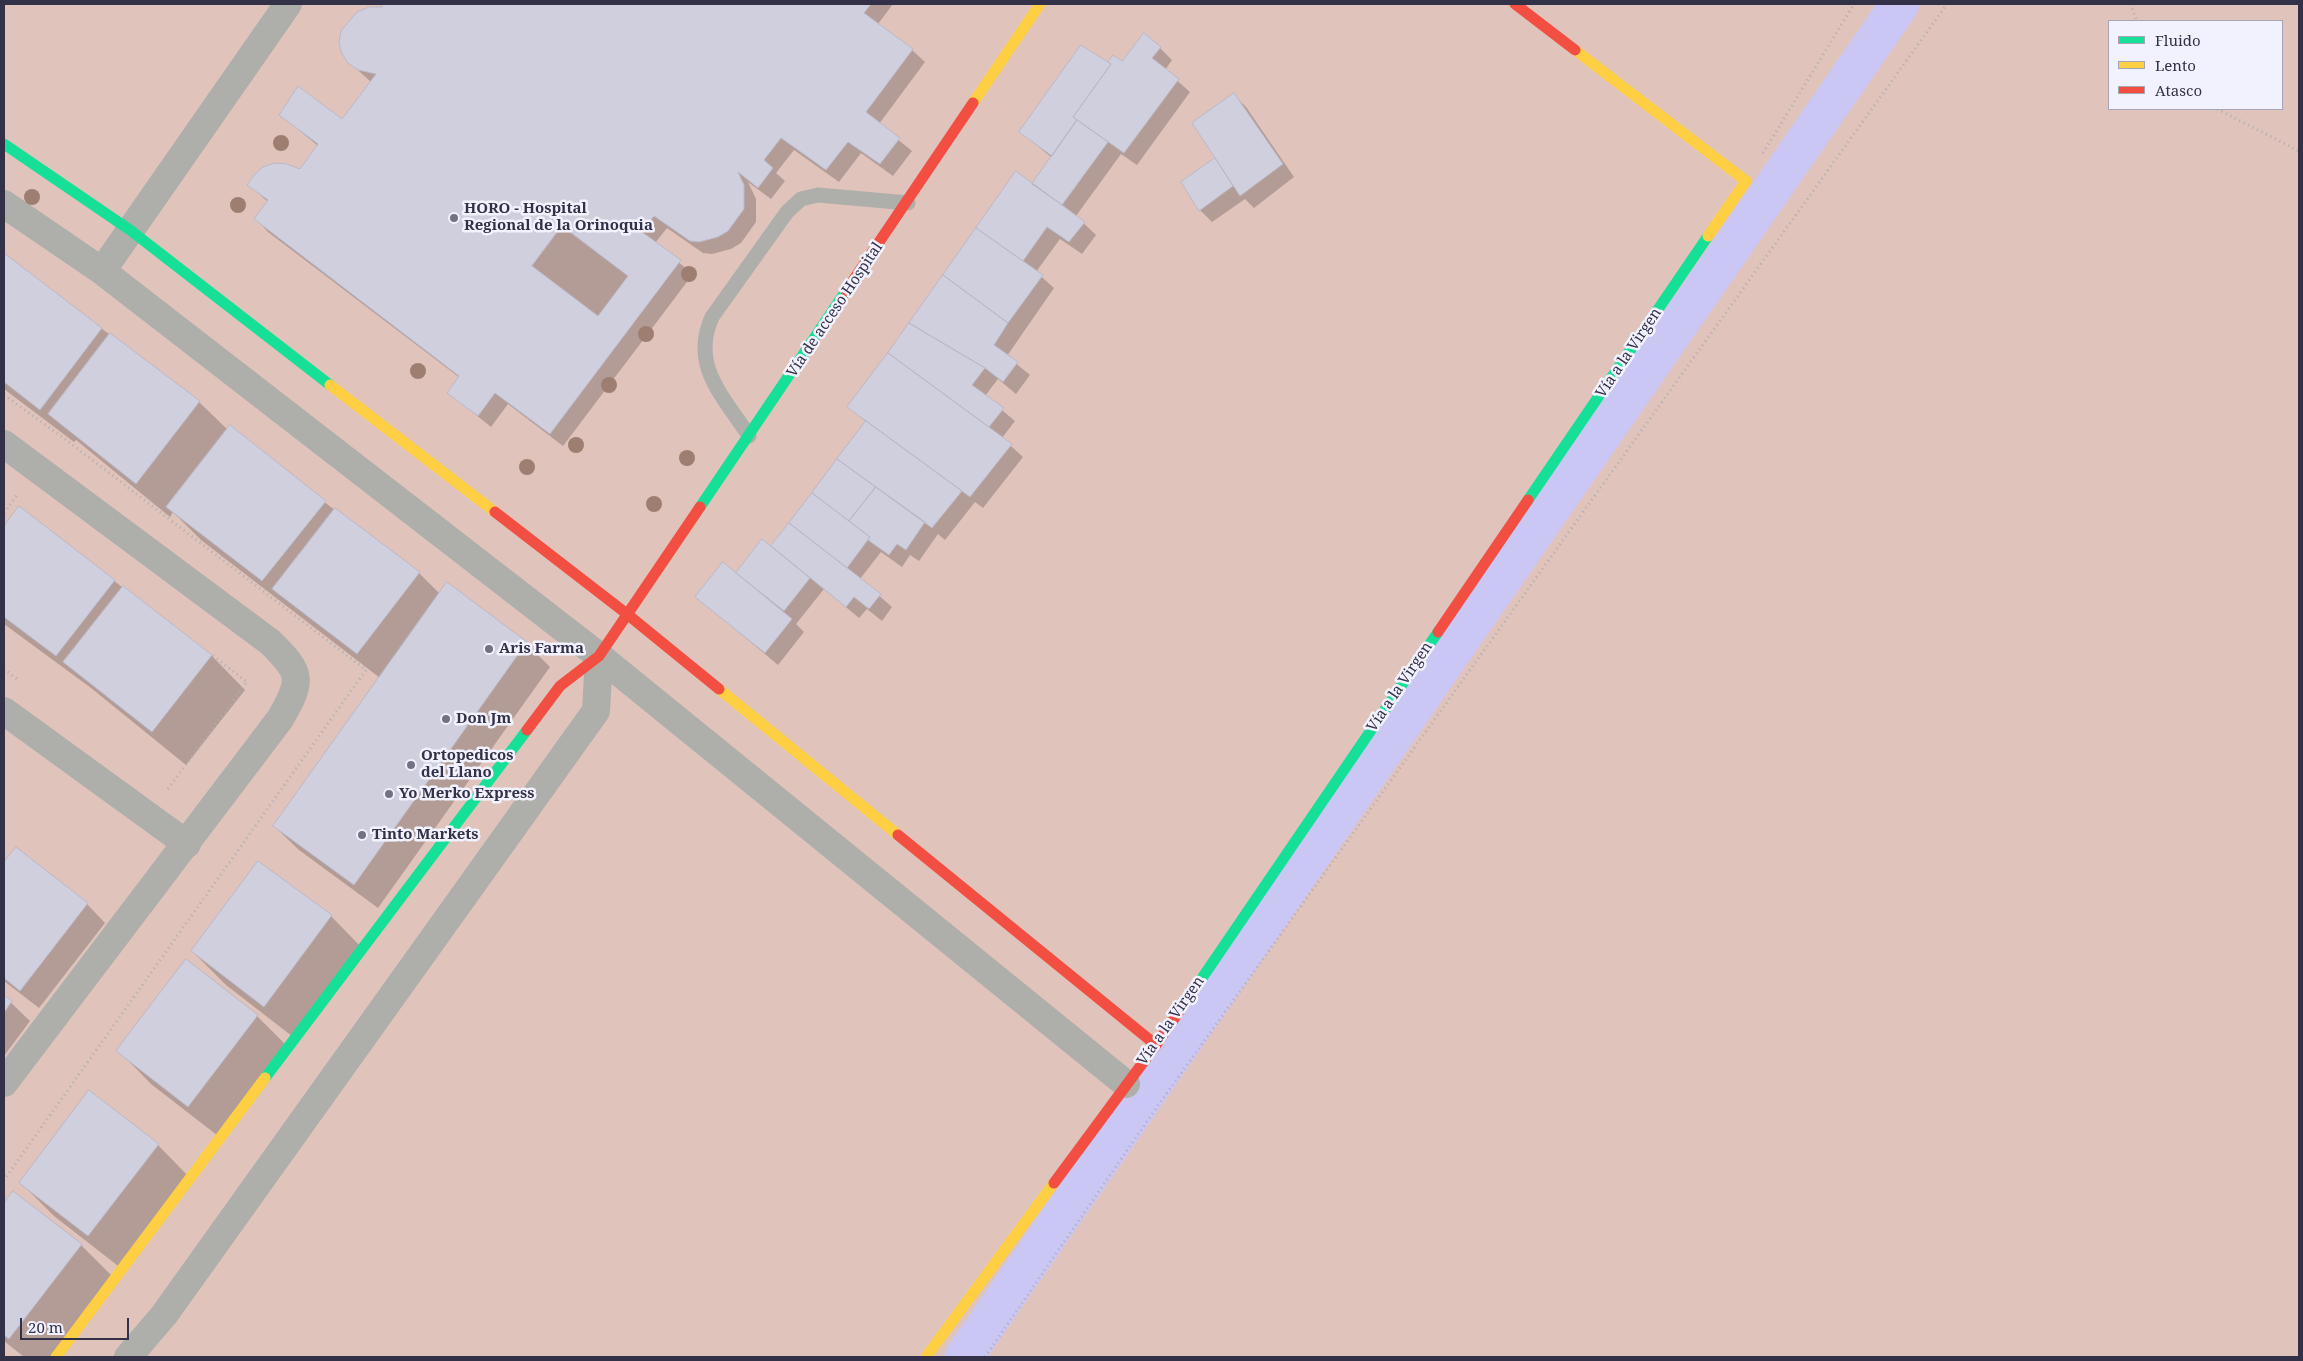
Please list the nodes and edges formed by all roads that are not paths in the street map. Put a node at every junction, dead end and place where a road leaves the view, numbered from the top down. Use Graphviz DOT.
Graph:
graph roads {
  1 [pos="288,4"];
  2 [pos="1040,4"];
  3 [pos="1515,4"];
  4 [pos="4,144"];
  5 [pos="908,203"];
  6 [pos="4,204"];
  7 [pos="130,230"];
  8 [pos="102,271"];
  9 [pos="749,436"];
  10 [pos="4,444"];
  11 [pos="627,614"];
  12 [pos="599,656"];
  13 [pos="4,710"];
  14 [pos="187,844"];
  15 [pos="1156,1045"];
  16 [pos="4,1084"];
  17 [pos="1126,1084"];
  18 [pos="56,1357"];
  19 [pos="128,1357"];
  20 [pos="926,1357"];
  1 -- 7 [label="street"];
  2 -- 5 [label="street, Vía de acceso Hospital"];
  3 -- 15 [label="street, Vía a la Virgen"];
  4 -- 7 [label="street"];
  5 -- 9 [label="street, Vía de acceso Hospital"];
  5 -- 9 [label="lane"];
  6 -- 8 [label="street"];
  7 -- 8 [label="street"];
  7 -- 11 [label="street"];
  8 -- 12 [label="street"];
  9 -- 11 [label="street, Vía de acceso Hospital"];
  10 -- 14 [label="street"];
  11 -- 12 [label="street, Vía de acceso Hospital"];
  11 -- 15 [label="street"];
  12 -- 17 [label="street"];
  12 -- 18 [label="street, Vía de acceso Hospital"];
  12 -- 19 [label="street"];
  13 -- 14 [label="street"];
  14 -- 16 [label="street"];
  15 -- 17 [label="street, Vía a la Virgen"];
  17 -- 20 [label="street, Vía a la Virgen"];
}
